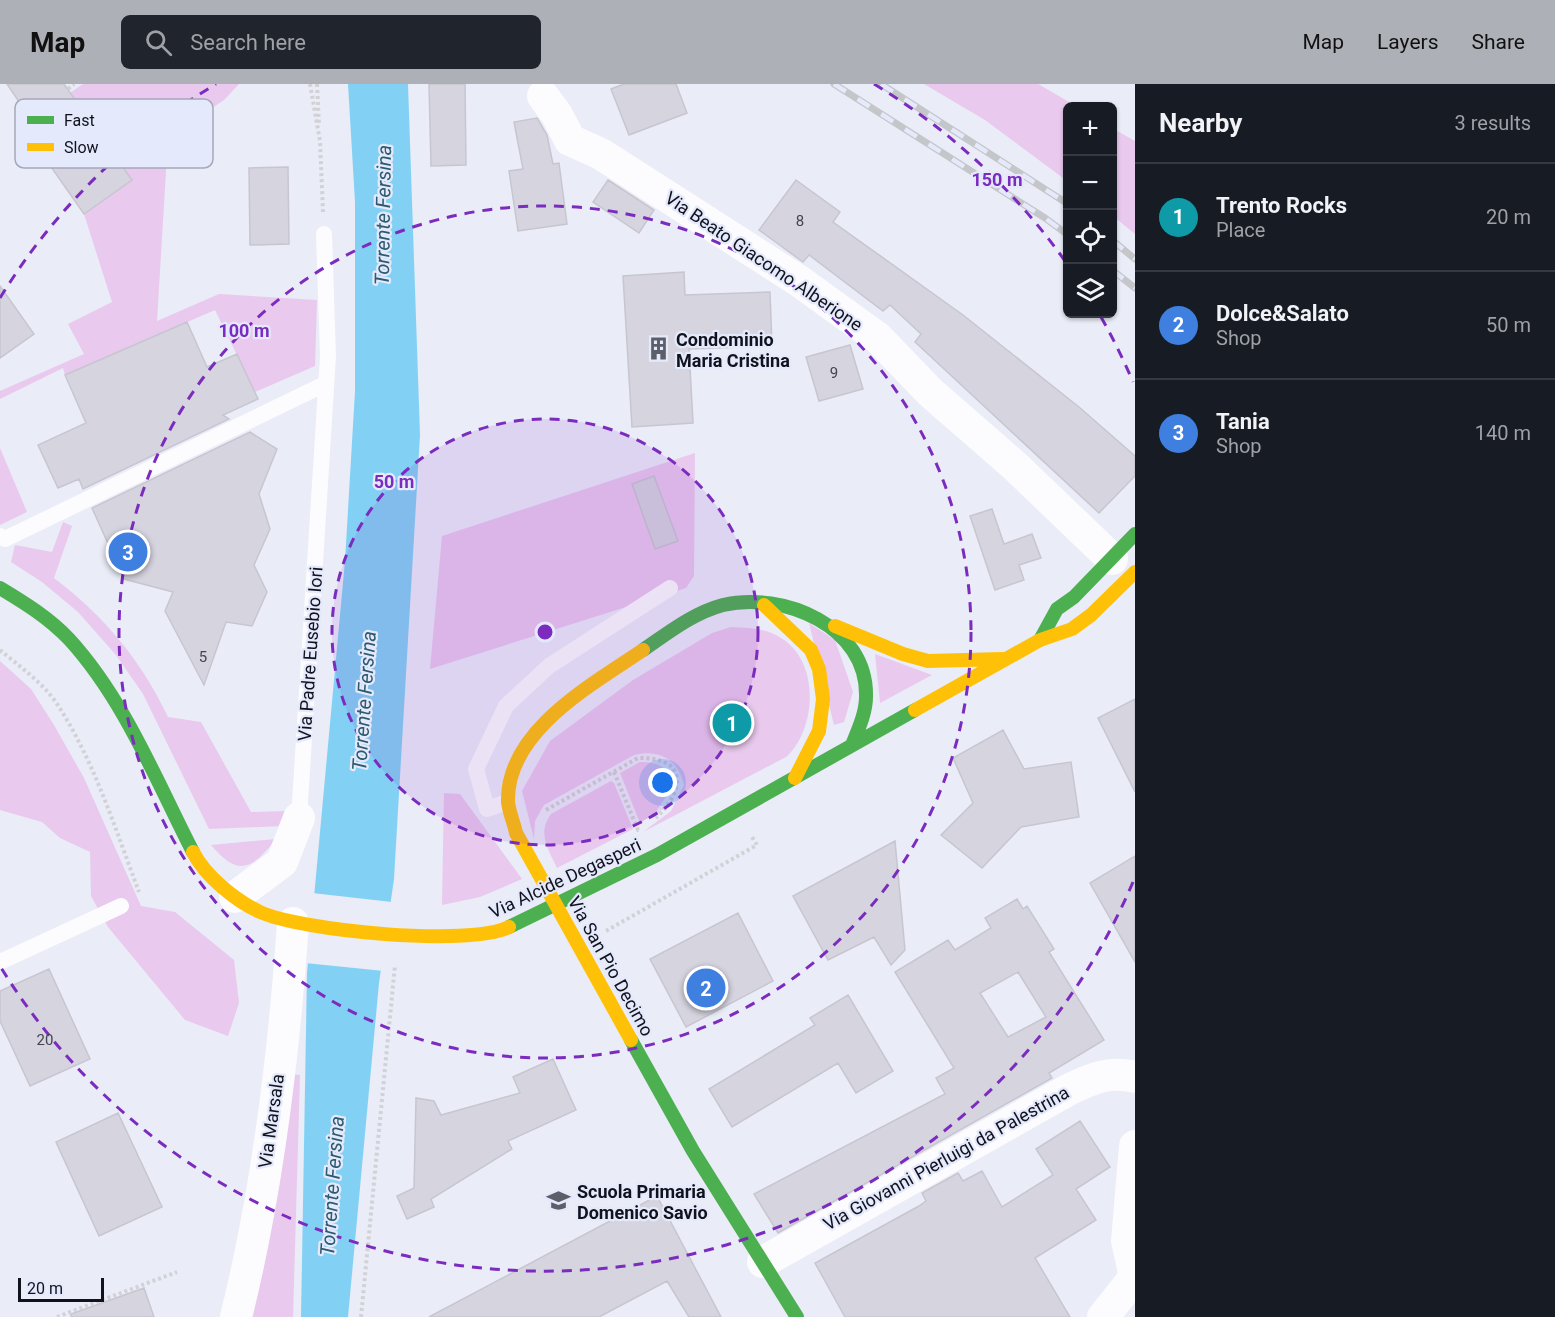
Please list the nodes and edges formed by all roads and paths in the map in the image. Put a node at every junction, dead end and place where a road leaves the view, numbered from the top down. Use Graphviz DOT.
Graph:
graph roads {
  1 [pos="74,84"];
  2 [pos="310,84"];
  3 [pos="317,84"];
  4 [pos="68,89"];
  5 [pos="543,96"];
  6 [pos="320,141"];
  7 [pos="324,234"];
  8 [pos="326,384"];
  9 [pos="1135,534"];
  10 [pos="0,536"];
  11 [pos="1124,566"];
  12 [pos="0,588"];
  13 [pos="670,588"];
  14 [pos="764,605"];
  15 [pos="830,624"];
  16 [pos="1040,640"];
  17 [pos="0,650"];
  18 [pos="1006,658"];
  19 [pos="852,745"];
  20 [pos="614,772"];
  21 [pos="795,778"];
  22 [pos="507,802"];
  23 [pos="546,810"];
  24 [pos="299,818"];
  25 [pos="749,832"];
  26 [pos="235,897"];
  27 [pos="121,906"];
  28 [pos="299,925"];
  29 [pos="601,934"];
  30 [pos="0,962"];
  31 [pos="395,962"];
  32 [pos="1135,1077"];
  33 [pos="1135,1146"];
  34 [pos="763,1262"];
  35 [pos="177,1272"];
  36 [pos="1135,1277"];
  37 [pos="57,1317"];
  38 [pos="236,1317"];
  39 [pos="360,1317"];
  40 [pos="797,1317"];
  41 [pos="1103,1317"];
  1 -- 4 [label="path"];
  2 -- 6 [label="path"];
  3 -- 6 [label="path"];
  5 -- 11 [label="street, Via Beato Giacomo Alberione"];
  6 -- 7 [label="path"];
  7 -- 8 [label="lane, Via Padre Eusebio Iori"];
  8 -- 10 [label="lane"];
  8 -- 24 [label="lane, Via Padre Eusebio Iori"];
  9 -- 11 [label="street, Via Alcide Degasperi"];
  11 -- 16 [label="street, Via Alcide Degasperi"];
  11 -- 16 [label="street, Via Alcide Degasperi"];
  12 -- 26 [label="street, Via Alcide Degasperi"];
  13 -- 22 [label="lane"];
  14 -- 15 [label="street, Via San Pio Decimo"];
  14 -- 21 [label="street"];
  14 -- 22 [label="street, Via San Pio Decimo"];
  15 -- 18 [label="street"];
  15 -- 19 [label="street, Via San Pio Decimo"];
  16 -- 18 [label="street, Via Alcide Degasperi"];
  17 -- 27 [label="path"];
  18 -- 19 [label="street, Via Alcide Degasperi"];
  19 -- 21 [label="street, Via Alcide Degasperi"];
  20 -- 20 [label="path"];
  20 -- 23 [label="path"];
  21 -- 28 [label="street, Via Alcide Degasperi"];
  22 -- 34 [label="street, Via San Pio Decimo"];
  24 -- 26 [label="street, Via Padre Eusebio Iori"];
  25 -- 29 [label="path"];
  26 -- 28 [label="street, Via Alcide Degasperi"];
  27 -- 30 [label="lane"];
  28 -- 38 [label="street, Via Marsala"];
  31 -- 39 [label="path"];
  32 -- 34 [label="street, Via Giovanni Pierluigi da Palestrina"];
  33 -- 36 [label="street"];
  34 -- 40 [label="street, Via San Pio Decimo"];
  35 -- 37 [label="path"];
  36 -- 41 [label="street"];
}
